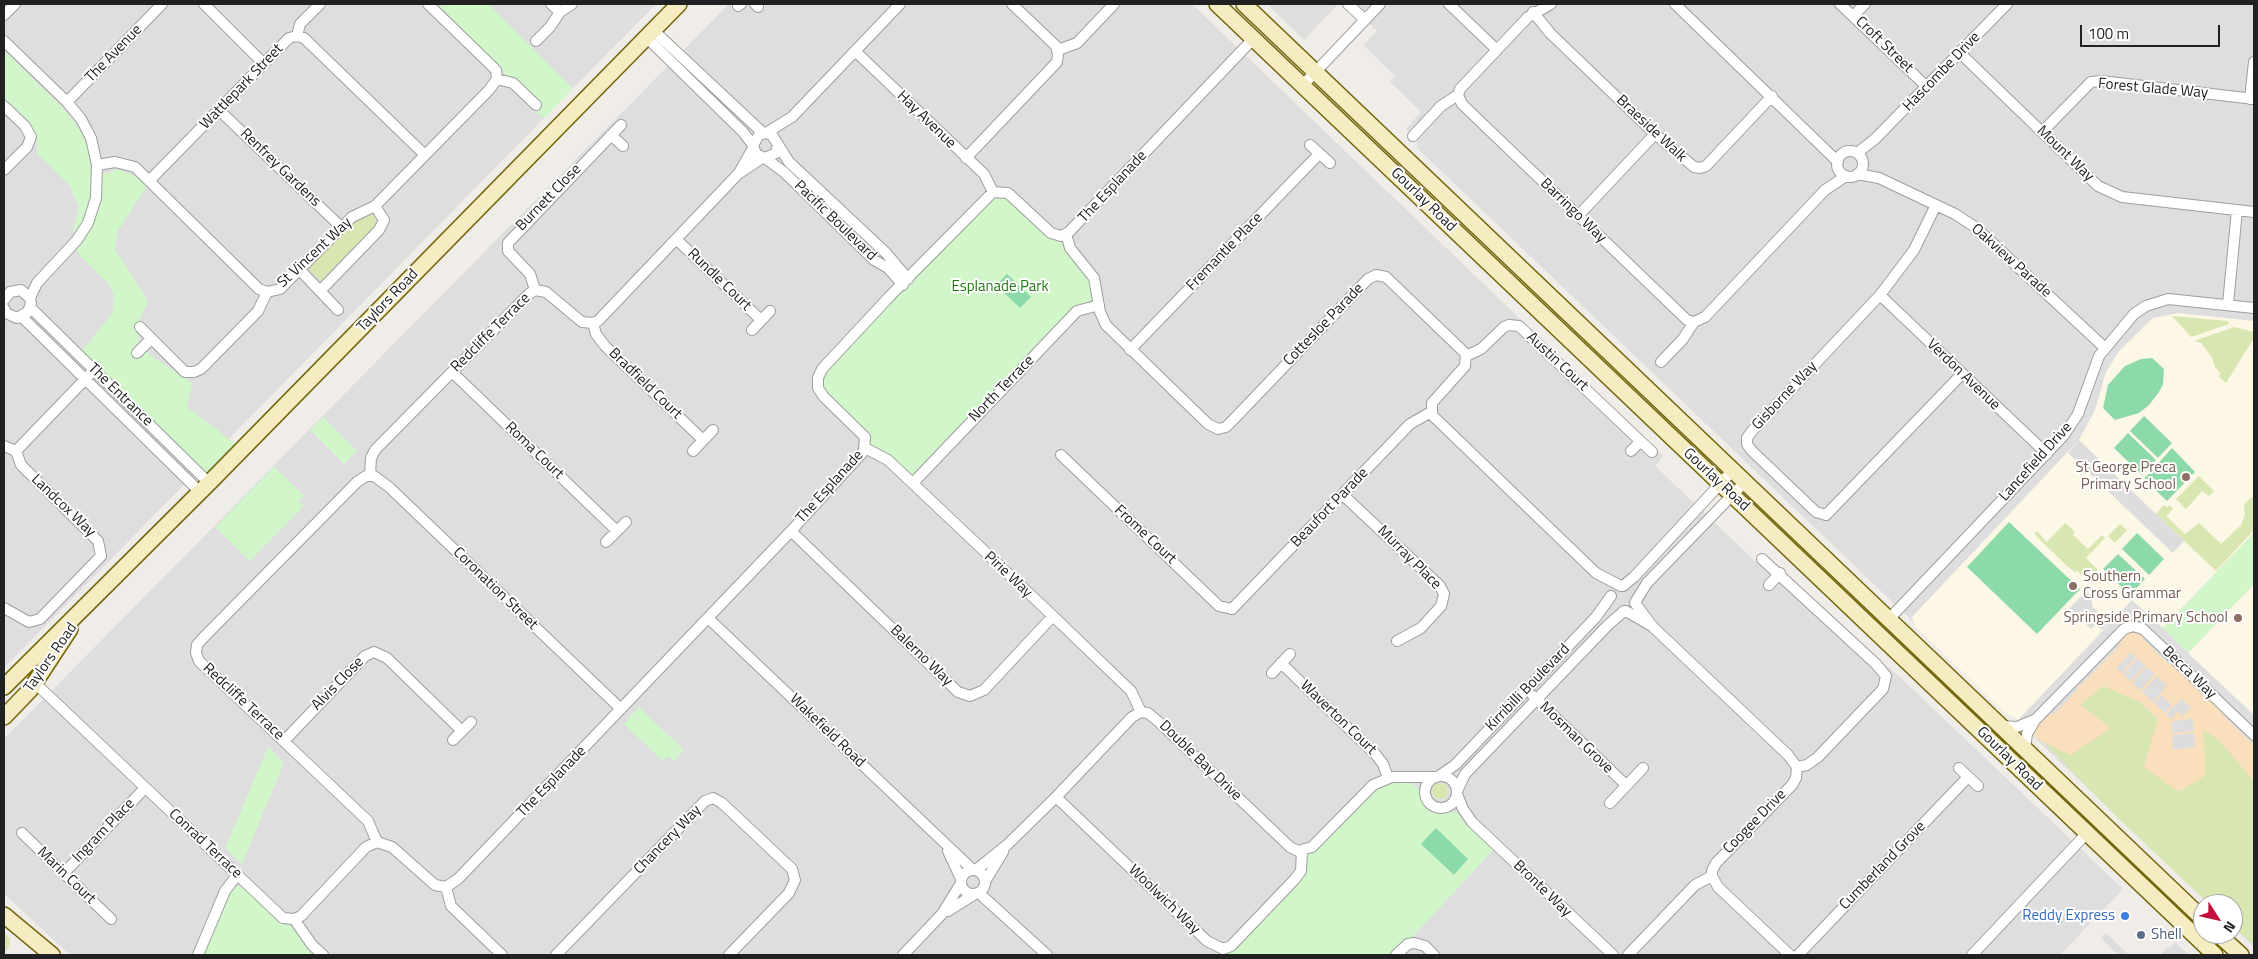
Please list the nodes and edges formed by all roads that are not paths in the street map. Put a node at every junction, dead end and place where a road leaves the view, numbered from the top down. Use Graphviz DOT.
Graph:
graph roads {
  1 [pos="15,4"];
  2 [pos="162,4"];
  3 [pos="204,4"];
  4 [pos="320,4"];
  5 [pos="428,4"];
  6 [pos="552,4"];
  7 [pos="572,4"];
  8 [pos="679,4"];
  9 [pos="900,4"];
  10 [pos="1012,4"];
  11 [pos="1114,4"];
  12 [pos="1217,4"];
  13 [pos="1244,4"];
  14 [pos="1348,4"];
  15 [pos="1354,4"];
  16 [pos="1380,4"];
  17 [pos="1448,4"];
  18 [pos="1551,4"];
  19 [pos="1675,4"];
  20 [pos="1840,4"];
  21 [pos="1865,4"];
  22 [pos="2007,4"];
  23 [pos="560,12"];
  24 [pos="1533,12"];
  25 [pos="4,15"];
  26 [pos="1853,16"];
  27 [pos="1366,18"];
  28 [pos="650,34"];
  29 [pos="297,36"];
  30 [pos="1254,38"];
  31 [pos="4,41"];
  32 [pos="536,41"];
  33 [pos="1058,50"];
  34 [pos="1497,50"];
  35 [pos="855,52"];
  36 [pos="1960,54"];
  37 [pos="2254,62"];
  38 [pos="264,64"];
  39 [pos="1316,72"];
  40 [pos="497,79"];
  41 [pos="1303,86"];
  42 [pos="1928,87"];
  43 [pos="1458,95"];
  44 [pos="1772,96"];
  45 [pos="2252,99"];
  46 [pos="67,102"];
  47 [pos="536,105"];
  48 [pos="4,106"];
  49 [pos="219,110"];
  50 [pos="792,117"];
  51 [pos="621,125"];
  52 [pos="2042,132"];
  53 [pos="764,133"];
  54 [pos="1655,134"];
  55 [pos="611,135"];
  56 [pos="1413,136"];
  57 [pos="1818,140"];
  58 [pos="778,144"];
  59 [pos="1310,145"];
  60 [pos="623,146"];
  61 [pos="753,147"];
  62 [pos="1844,152"];
  63 [pos="1319,154"];
  64 [pos="425,155"];
  65 [pos="764,158"];
  66 [pos="966,158"];
  67 [pos="1861,159"];
  68 [pos="1330,163"];
  69 [pos="97,165"];
  70 [pos="1838,165"];
  71 [pos="4,170"];
  72 [pos="738,174"];
  73 [pos="1852,175"];
  74 [pos="1879,178"];
  75 [pos="149,181"];
  76 [pos="1826,190"];
  77 [pos="993,192"];
  78 [pos="1936,204"];
  79 [pos="375,206"];
  80 [pos="2237,210"];
  81 [pos="2254,212"];
  82 [pos="1578,216"];
  83 [pos="341,226"];
  84 [pos="1066,234"];
  85 [pos="676,239"];
  86 [pos="299,269"];
  87 [pos="905,282"];
  88 [pos="37,283"];
  89 [pos="21,290"];
  90 [pos="320,290"];
  91 [pos="535,290"];
  92 [pos="267,292"];
  93 [pos="1880,295"];
  94 [pos="4,300"];
  95 [pos="30,303"];
  96 [pos="2228,304"];
  97 [pos="1099,305"];
  98 [pos="4,308"];
  99 [pos="2254,308"];
  100 [pos="338,310"];
  101 [pos="770,311"];
  102 [pos="13,318"];
  103 [pos="761,320"];
  104 [pos="1694,322"];
  105 [pos="593,323"];
  106 [pos="140,328"];
  107 [pos="752,330"];
  108 [pos="152,339"];
  109 [pos="2104,347"];
  110 [pos="1130,350"];
  111 [pos="137,353"];
  112 [pos="1466,356"];
  113 [pos="1661,362"];
  114 [pos="94,370"];
  115 [pos="452,372"];
  116 [pos="1962,375"];
  117 [pos="86,379"];
  118 [pos="1431,412"];
  119 [pos="713,430"];
  120 [pos="703,440"];
  121 [pos="1640,442"];
  122 [pos="4,446"];
  123 [pos="865,448"];
  124 [pos="16,451"];
  125 [pos="693,451"];
  126 [pos="1631,451"];
  127 [pos="1652,452"];
  128 [pos="2047,454"];
  129 [pos="1061,455"];
  130 [pos="1733,470"];
  131 [pos="368,476"];
  132 [pos="1745,482"];
  133 [pos="912,484"];
  134 [pos="1721,484"];
  135 [pos="205,487"];
  136 [pos="1343,494"];
  137 [pos="1733,495"];
  138 [pos="626,522"];
  139 [pos="617,531"];
  140 [pos="791,531"];
  141 [pos="606,542"];
  142 [pos="1762,559"];
  143 [pos="1596,573"];
  144 [pos="1780,573"];
  145 [pos="1769,585"];
  146 [pos="1622,586"];
  147 [pos="1611,595"];
  148 [pos="95,597"];
  149 [pos="1636,602"];
  150 [pos="4,608"];
  151 [pos="1232,608"];
  152 [pos="1625,611"];
  153 [pos="1053,616"];
  154 [pos="708,618"];
  155 [pos="1889,619"];
  156 [pos="1653,627"];
  157 [pos="1876,633"];
  158 [pos="1397,641"];
  159 [pos="1290,654"];
  160 [pos="1281,663"];
  161 [pos="21,670"];
  162 [pos="1272,673"];
  163 [pos="35,683"];
  164 [pos="4,687"];
  165 [pos="1526,690"];
  166 [pos="1536,700"];
  167 [pos="621,709"];
  168 [pos="1141,712"];
  169 [pos="4,717"];
  170 [pos="2036,719"];
  171 [pos="471,722"];
  172 [pos="2002,726"];
  173 [pos="462,731"];
  174 [pos="2254,735"];
  175 [pos="284,740"];
  176 [pos="453,740"];
  177 [pos="2025,749"];
  178 [pos="1797,767"];
  179 [pos="1643,768"];
  180 [pos="1959,768"];
  181 [pos="1402,776"];
  182 [pos="1438,776"];
  183 [pos="1968,777"];
  184 [pos="1388,778"];
  185 [pos="1626,785"];
  186 [pos="1978,786"];
  187 [pos="145,788"];
  188 [pos="1457,792"];
  189 [pos="1425,794"];
  190 [pos="1056,797"];
  191 [pos="1610,803"];
  192 [pos="1442,808"];
  193 [pos="1472,822"];
  194 [pos="22,833"];
  195 [pos="2087,833"];
  196 [pos="377,842"];
  197 [pos="945,845"];
  198 [pos="1007,845"];
  199 [pos="1302,851"];
  200 [pos="974,870"];
  201 [pos="64,873"];
  202 [pos="237,875"];
  203 [pos="1712,876"];
  204 [pos="961,881"];
  205 [pos="986,882"];
  206 [pos="446,887"];
  207 [pos="977,894"];
  208 [pos="2193,909"];
  209 [pos="942,914"];
  210 [pos="4,915"];
  211 [pos="110,919"];
  212 [pos="294,919"];
  213 [pos="1011,921"];
  214 [pos="4,926"];
  215 [pos="25,937"];
  216 [pos="2229,944"];
  217 [pos="38,955"];
  218 [pos="52,955"];
  219 [pos="198,955"];
  220 [pos="323,955"];
  221 [pos="502,955"];
  222 [pos="556,955"];
  223 [pos="728,955"];
  224 [pos="903,955"];
  225 [pos="1047,955"];
  226 [pos="1396,955"];
  227 [pos="1434,955"];
  228 [pos="1613,955"];
  229 [pos="1628,955"];
  230 [pos="1790,955"];
  231 [pos="1798,955"];
  232 [pos="1972,955"];
  233 [pos="2215,955"];
  234 [pos="2241,955"];
  1 -- 25 [label="street"];
  2 -- 46 [label="street, The Avenue"];
  3 -- 38 [label="street"];
  4 -- 29 [label="street"];
  5 -- 40 [label="street"];
  6 -- 23 [label="street"];
  7 -- 23 [label="street"];
  8 -- 28 [label="main road, Taylors Road"];
  9 -- 35 [label="street"];
  10 -- 33 [label="street"];
  11 -- 33 [label="street"];
  12 -- 30 [label="main road, Gourlay Road"];
  13 -- 39 [label="main road, Gourlay Road"];
  14 -- 27 [label="street"];
  15 -- 27 [label="street"];
  16 -- 27 [label="street"];
  17 -- 34 [label="street"];
  18 -- 24 [label="street"];
  19 -- 44 [label="street"];
  20 -- 26 [label="street, Croft Street"];
  21 -- 26 [label="street"];
  22 -- 36 [label="street, Hascombe Drive"];
  23 -- 32 [label="street"];
  24 -- 34 [label="street"];
  24 -- 54 [label="street, Braeside Walk"];
  26 -- 42 [label="street, Croft Street"];
  27 -- 39 [label="street"];
  28 -- 53 [label="street"];
  28 -- 61 [label="street"];
  28 -- 135 [label="main road, Taylors Road"];
  29 -- 38 [label="street, Wattlepark Street"];
  29 -- 64 [label="street, Wattlepark Street"];
  30 -- 41 [label="main road, Gourlay Road"];
  30 -- 84 [label="street, The Esplanade"];
  31 -- 46 [label="street"];
  33 -- 66 [label="street"];
  34 -- 43 [label="street"];
  35 -- 50 [label="street"];
  35 -- 66 [label="street, Hay Avenue"];
  36 -- 42 [label="street, Hascombe Drive"];
  36 -- 52 [label="street, Mount Way"];
  37 -- 45 [label="street"];
  38 -- 49 [label="street, Wattlepark Street"];
  39 -- 41 [label="street"];
  39 -- 130 [label="main road, Gourlay Road"];
  40 -- 47 [label="street"];
  40 -- 64 [label="street, St Vincent Way"];
  41 -- 134 [label="main road, Gourlay Road"];
  42 -- 67 [label="street, Hascombe Drive"];
  43 -- 56 [label="street"];
  43 -- 82 [label="street, Barringo Way"];
  44 -- 54 [label="street, Braeside Walk"];
  44 -- 57 [label="street"];
  45 -- 52 [label="street, Forest Glade Way"];
  46 -- 69 [label="street"];
  48 -- 71 [label="street"];
  49 -- 75 [label="street, Wattlepark Street"];
  49 -- 83 [label="street, Renfrey Gardens"];
  50 -- 53 [label="street"];
  50 -- 58 [label="street"];
  51 -- 55 [label="street, Burnett Close"];
  52 -- 80 [label="street, Mount Way"];
  53 -- 58 [label="street"];
  53 -- 61 [label="street"];
  54 -- 82 [label="street"];
  55 -- 60 [label="street"];
  55 -- 91 [label="street, Burnett Close"];
  57 -- 62 [label="street"];
  57 -- 70 [label="street"];
  58 -- 65 [label="street"];
  58 -- 87 [label="street, Pacific Boulevard"];
  59 -- 63 [label="street"];
  61 -- 65 [label="street"];
  61 -- 72 [label="street"];
  62 -- 67 [label="street"];
  62 -- 70 [label="street"];
  63 -- 68 [label="street"];
  63 -- 110 [label="street, Fremantle Place"];
  64 -- 79 [label="street, St Vincent Way"];
  65 -- 72 [label="street"];
  65 -- 87 [label="street, Pacific Boulevard"];
  66 -- 77 [label="street, Hay Avenue"];
  67 -- 73 [label="street"];
  67 -- 74 [label="street, Oakview Parade"];
  69 -- 75 [label="street, St Vincent Way"];
  69 -- 88 [label="street"];
  70 -- 73 [label="street"];
  70 -- 76 [label="street"];
  72 -- 85 [label="street"];
  73 -- 74 [label="street, Oakview Parade"];
  73 -- 76 [label="street"];
  74 -- 78 [label="street, Oakview Parade"];
  75 -- 92 [label="street, St Vincent Way"];
  76 -- 104 [label="street"];
  77 -- 84 [label="street, The Esplanade"];
  77 -- 87 [label="street, The Esplanade"];
  78 -- 93 [label="street, Gisborne Way"];
  78 -- 109 [label="street, Oakview Parade"];
  79 -- 83 [label="street, St Vincent Way"];
  79 -- 90 [label="street"];
  80 -- 81 [label="street, Mount Way"];
  80 -- 96 [label="street"];
  82 -- 104 [label="street, Barringo Way"];
  83 -- 86 [label="street, St Vincent Way"];
  84 -- 97 [label="street, Cottesloe Parade"];
  85 -- 103 [label="street, Rundle Court"];
  85 -- 105 [label="street"];
  86 -- 90 [label="street"];
  86 -- 92 [label="street, St Vincent Way"];
  87 -- 123 [label="street, The Esplanade"];
  88 -- 89 [label="street"];
  88 -- 95 [label="street"];
  89 -- 94 [label="street"];
  89 -- 95 [label="street, The Entrance"];
  90 -- 100 [label="street"];
  91 -- 105 [label="street, Redcliffe Terrace"];
  91 -- 115 [label="street, Redcliffe Terrace"];
  92 -- 108 [label="street"];
  93 -- 116 [label="street, Verdon Avenue"];
  93 -- 116 [label="street, Gisborne Way"];
  95 -- 102 [label="street"];
  95 -- 114 [label="street, The Entrance"];
  96 -- 99 [label="street, Lancefield Drive"];
  96 -- 109 [label="street, Lancefield Drive"];
  97 -- 110 [label="street, Cottesloe Parade"];
  97 -- 133 [label="street, North Terrace"];
  98 -- 102 [label="street, The Entrance"];
  101 -- 103 [label="street, Rundle Court"];
  102 -- 117 [label="street, The Entrance"];
  103 -- 107 [label="street, Rundle Court"];
  104 -- 113 [label="street"];
  105 -- 120 [label="street, Bradfield Court"];
  106 -- 108 [label="street"];
  108 -- 111 [label="street"];
  109 -- 128 [label="street, Lancefield Drive"];
  110 -- 112 [label="street, Cottesloe Parade"];
  112 -- 118 [label="street"];
  112 -- 121 [label="street, Austin Court"];
  114 -- 117 [label="street"];
  114 -- 135 [label="street, The Entrance"];
  115 -- 131 [label="street, Redcliffe Terrace"];
  115 -- 139 [label="street, Roma Court"];
  116 -- 128 [label="street, Verdon Avenue"];
  117 -- 124 [label="street"];
  117 -- 135 [label="street, The Entrance"];
  118 -- 136 [label="street, Beaufort Parade"];
  118 -- 143 [label="street"];
  119 -- 120 [label="street"];
  120 -- 125 [label="street"];
  121 -- 126 [label="street"];
  121 -- 127 [label="street, Austin Court"];
  122 -- 124 [label="street"];
  123 -- 133 [label="street, Pirie Way"];
  123 -- 140 [label="street, The Esplanade"];
  124 -- 150 [label="street, Landcox Way"];
  128 -- 155 [label="street, Lancefield Drive"];
  129 -- 151 [label="street, Frome Court"];
  130 -- 132 [label="main road, Gourlay Road"];
  130 -- 134 [label="street"];
  131 -- 167 [label="street, Coronation Street"];
  131 -- 175 [label="street, Redcliffe Terrace"];
  132 -- 137 [label="street"];
  132 -- 155 [label="main road, Gourlay Road"];
  133 -- 153 [label="street, Pirie Way"];
  134 -- 137 [label="main road, Gourlay Road"];
  134 -- 146 [label="street"];
  135 -- 148 [label="main road, Taylors Road"];
  136 -- 151 [label="street, Beaufort Parade"];
  136 -- 158 [label="street, Murray Place"];
  137 -- 149 [label="street"];
  137 -- 157 [label="main road, Gourlay Road"];
  138 -- 139 [label="street"];
  139 -- 141 [label="street"];
  140 -- 153 [label="street, Balerno Way"];
  140 -- 154 [label="street, The Esplanade"];
  142 -- 144 [label="street"];
  143 -- 146 [label="street"];
  143 -- 147 [label="street"];
  144 -- 145 [label="street"];
  144 -- 178 [label="street"];
  146 -- 147 [label="street"];
  146 -- 149 [label="street"];
  147 -- 152 [label="street"];
  147 -- 165 [label="street, Kirribilli Boulevard"];
  148 -- 161 [label="main road, Taylors Road"];
  148 -- 163 [label="main road, Taylors Road"];
  149 -- 152 [label="street"];
  149 -- 156 [label="street"];
  152 -- 156 [label="street"];
  152 -- 166 [label="street, Kirribilli Boulevard"];
  153 -- 168 [label="street, Pirie Way"];
  154 -- 167 [label="street, The Esplanade"];
  154 -- 197 [label="street, Wakefield Road"];
  155 -- 157 [label="main road"];
  155 -- 172 [label="main road, Gourlay Road"];
  156 -- 178 [label="street"];
  157 -- 195 [label="main road, Gourlay Road"];
  159 -- 160 [label="street"];
  160 -- 162 [label="street"];
  160 -- 184 [label="street, Waverton Court"];
  161 -- 163 [label="main road"];
  161 -- 164 [label="main road, Taylors Road"];
  163 -- 169 [label="main road, Taylors Road"];
  163 -- 187 [label="street, Conrad Terrace"];
  165 -- 166 [label="street, Mosman Grove"];
  165 -- 182 [label="street, Kirribilli Boulevard"];
  166 -- 185 [label="street, Mosman Grove"];
  166 -- 188 [label="street, Kirribilli Boulevard"];
  167 -- 206 [label="street, The Esplanade"];
  168 -- 190 [label="street, Double Bay Drive"];
  168 -- 199 [label="street, Double Bay Drive"];
  170 -- 172 [label="street, Becca Way"];
  170 -- 174 [label="street, Becca Way"];
  170 -- 177 [label="street, Becca Way"];
  171 -- 173 [label="street"];
  172 -- 177 [label="main road, Gourlay Road"];
  173 -- 175 [label="street, Alvis Close"];
  173 -- 176 [label="street"];
  175 -- 196 [label="street, Redcliffe Terrace"];
  177 -- 208 [label="main road, Gourlay Road"];
  178 -- 203 [label="street, Coogee Drive"];
  179 -- 185 [label="street, Mosman Grove"];
  180 -- 183 [label="street"];
  181 -- 182 [label="street"];
  181 -- 184 [label="street"];
  181 -- 189 [label="street"];
  182 -- 188 [label="street"];
  182 -- 189 [label="street"];
  183 -- 186 [label="street"];
  183 -- 231 [label="street, Cumberland Grove"];
  184 -- 199 [label="street"];
  185 -- 191 [label="street, Mosman Grove"];
  187 -- 201 [label="street, Ingram Place"];
  187 -- 202 [label="street, Conrad Terrace"];
  188 -- 192 [label="street"];
  188 -- 193 [label="street, Bronte Way"];
  189 -- 192 [label="street"];
  190 -- 198 [label="street, Double Bay Drive"];
  190 -- 199 [label="street, Woolwich Way"];
  192 -- 193 [label="street, Bronte Way"];
  193 -- 228 [label="street, Bronte Way"];
  194 -- 201 [label="street, Marin Court"];
  195 -- 232 [label="street"];
  195 -- 233 [label="main road, Gourlay Road"];
  196 -- 206 [label="street"];
  196 -- 212 [label="street"];
  197 -- 200 [label="street, Wakefield Road"];
  197 -- 204 [label="street, Wakefield Road"];
  198 -- 200 [label="street, Double Bay Drive"];
  198 -- 205 [label="street, Double Bay Drive"];
  200 -- 204 [label="street"];
  200 -- 205 [label="street"];
  201 -- 211 [label="street, Marin Court"];
  202 -- 212 [label="street, Conrad Terrace"];
  202 -- 219 [label="street"];
  203 -- 229 [label="street"];
  203 -- 230 [label="street"];
  204 -- 207 [label="street"];
  204 -- 209 [label="street"];
  205 -- 207 [label="street"];
  205 -- 213 [label="street"];
  206 -- 221 [label="street"];
  207 -- 209 [label="street"];
  207 -- 213 [label="street"];
  209 -- 224 [label="street"];
  210 -- 215 [label="main road"];
  212 -- 220 [label="street"];
  213 -- 225 [label="street"];
  214 -- 215 [label="main road"];
  215 -- 217 [label="main road"];
  215 -- 218 [label="main road"];
  216 -- 234 [label="main road"];
  222 -- 223 [label="street, Chancery Way"];
  226 -- 227 [label="street"];
}
